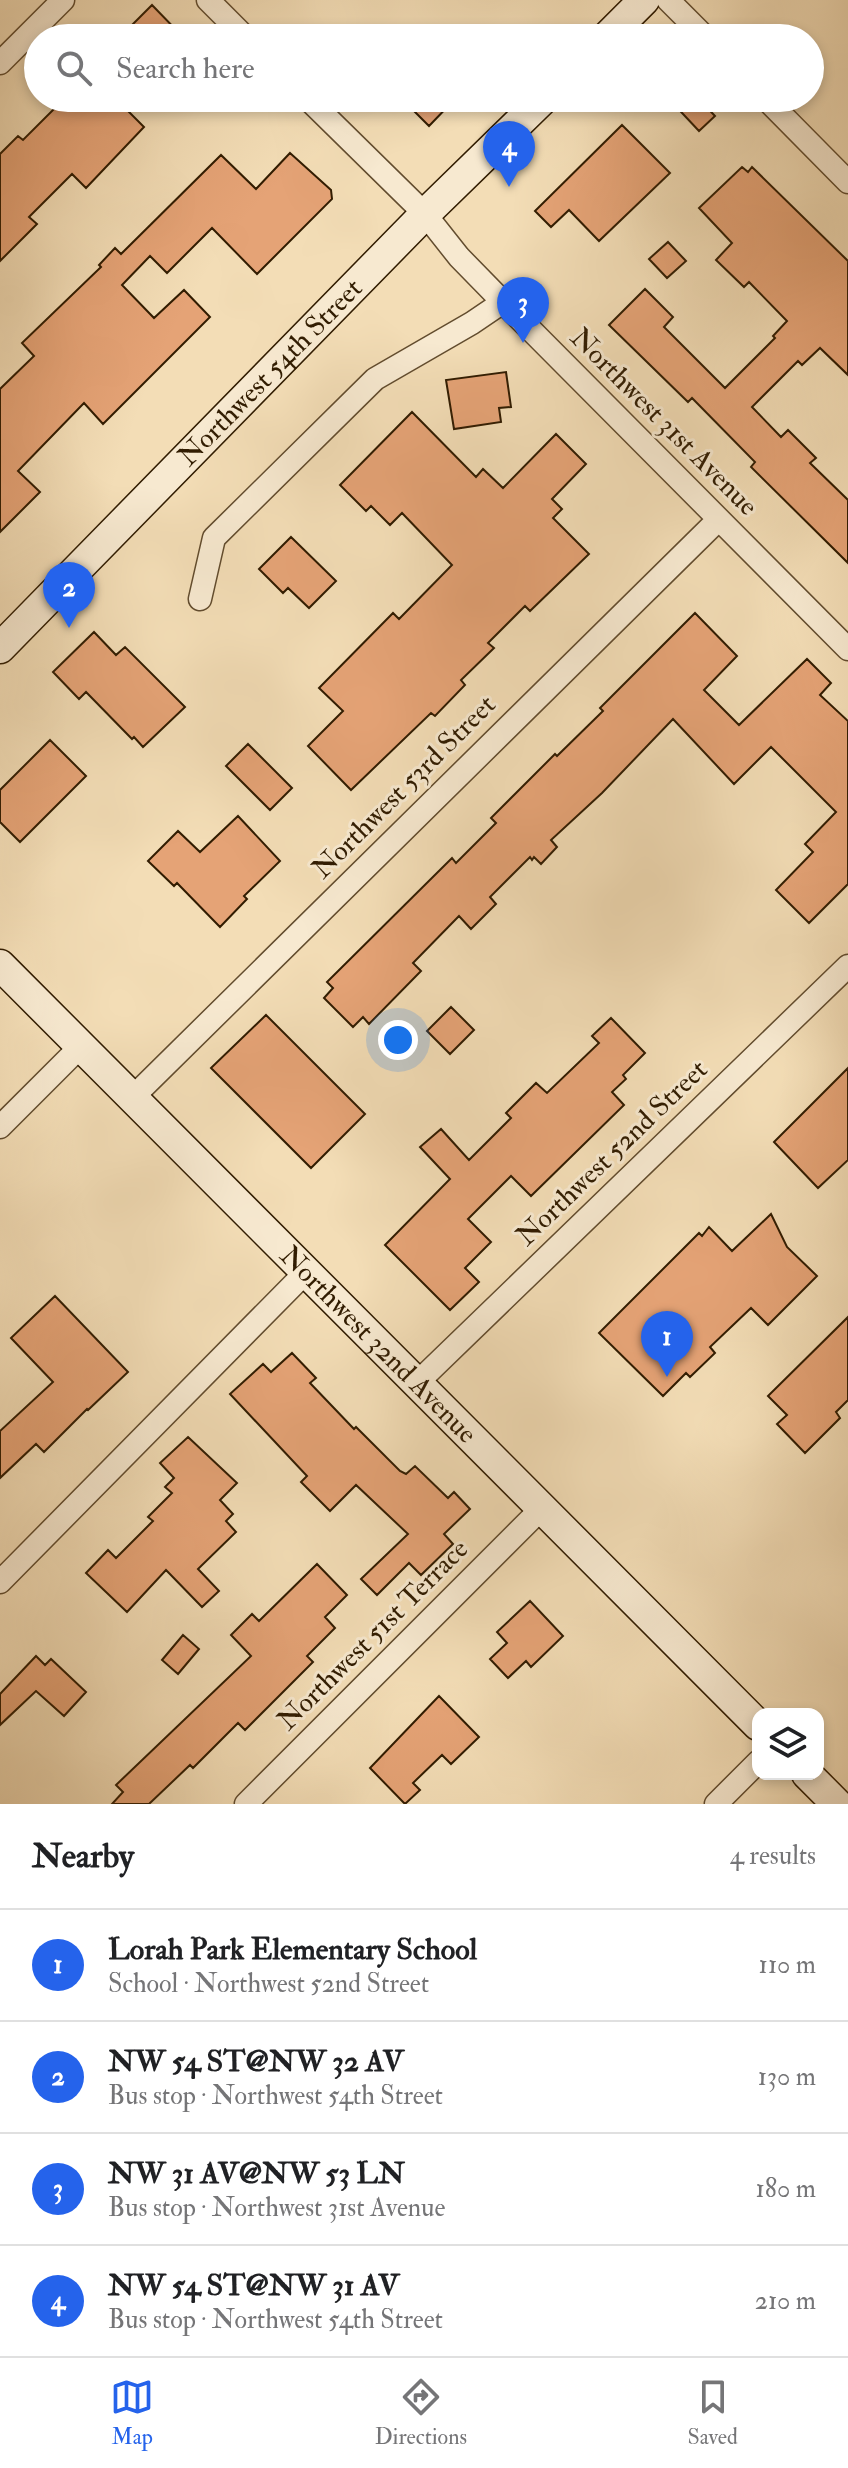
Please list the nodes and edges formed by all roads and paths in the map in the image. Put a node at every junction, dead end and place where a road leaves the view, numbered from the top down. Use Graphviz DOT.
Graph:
graph roads {
  1 [pos="63,0"];
  2 [pos="208,0"];
  3 [pos="644,0"];
  4 [pos="668,0"];
  5 [pos="39,24"];
  6 [pos="232,24"];
  7 [pos="620,24"];
  8 [pos="692,24"];
  9 [pos="24,39"];
  10 [pos="0,63"];
  11 [pos="321,112"];
  12 [pos="530,112"];
  13 [pos="779,112"];
  14 [pos="848,182"];
  15 [pos="425,214"];
  16 [pos="503,302"];
  17 [pos="718,520"];
  18 [pos="200,599"];
  19 [pos="0,648"];
  20 [pos="848,649"];
  21 [pos="0,965"];
  22 [pos="848,966"];
  23 [pos="81,1046"];
  24 [pos="132,1098"];
  25 [pos="0,1127"];
  26 [pos="306,1272"];
  27 [pos="417,1383"];
  28 [pos="542,1508"];
  29 [pos="0,1582"];
  30 [pos="752,1719"];
  31 [pos="752,1768"];
  32 [pos="813,1780"];
  33 [pos="246,1804"];
  34 [pos="716,1804"];
  35 [pos="837,1804"];
  1 -- 5 [label="street"];
  2 -- 6 [label="street"];
  3 -- 7 [label="main road"];
  4 -- 8 [label="street"];
  9 -- 10 [label="street"];
  11 -- 15 [label="street, Northwest 31st Avenue"];
  12 -- 15 [label="main road, Northwest 54th Street"];
  13 -- 14 [label="street"];
  15 -- 16 [label="street, Northwest 31st Avenue"];
  15 -- 19 [label="main road, Northwest 54th Street"];
  16 -- 17 [label="street, Northwest 31st Avenue"];
  16 -- 18 [label="street"];
  17 -- 20 [label="street, Northwest 31st Avenue"];
  17 -- 24 [label="street, Northwest 53rd Street"];
  21 -- 23 [label="main road, Northwest 32nd Avenue"];
  22 -- 27 [label="street, Northwest 52nd Street"];
  23 -- 24 [label="main road, Northwest 32nd Avenue"];
  23 -- 25 [label="street"];
  24 -- 26 [label="main road, Northwest 32nd Avenue"];
  26 -- 27 [label="main road, Northwest 32nd Avenue"];
  26 -- 29 [label="street"];
  27 -- 28 [label="main road, Northwest 32nd Avenue"];
  28 -- 30 [label="main road, Northwest 32nd Avenue"];
  28 -- 33 [label="street, Northwest 51st Terrace"];
  31 -- 34 [label="street"];
  32 -- 35 [label="main road"];
}
